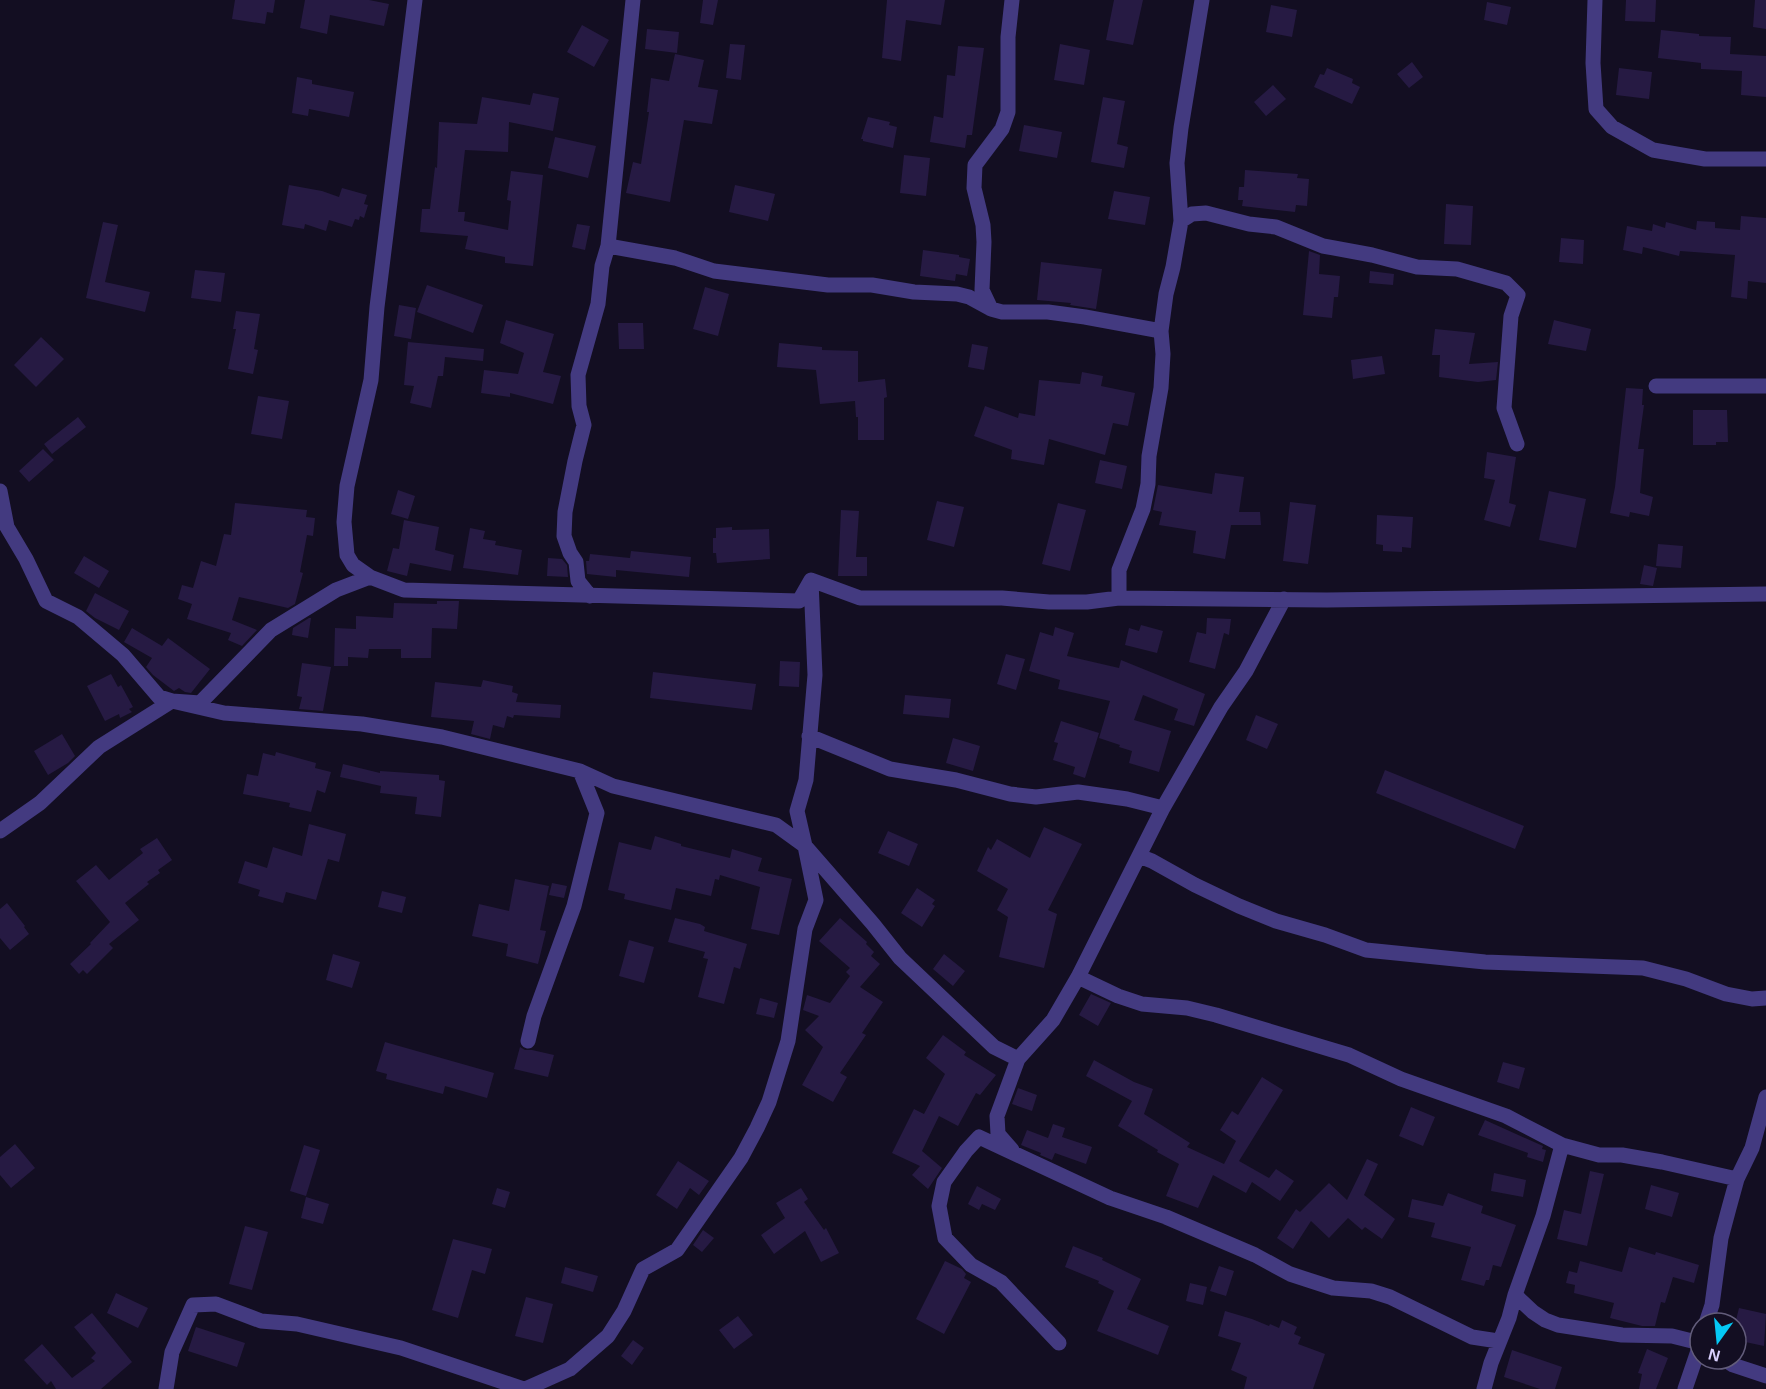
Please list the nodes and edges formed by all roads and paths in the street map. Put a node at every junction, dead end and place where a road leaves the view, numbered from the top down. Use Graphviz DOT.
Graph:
graph roads {
  1 [pos="415,0"];
  2 [pos="633,0"];
  3 [pos="1012,0"];
  4 [pos="1202,0"];
  5 [pos="1595,0"];
  6 [pos="1766,159"];
  7 [pos="1181,220"];
  8 [pos="608,246"];
  9 [pos="991,309"];
  10 [pos="1161,331"];
  11 [pos="1656,386"];
  12 [pos="1766,386"];
  13 [pos="1517,444"];
  14 [pos="0,491"];
  15 [pos="370,577"];
  16 [pos="811,580"];
  17 [pos="1766,594"];
  18 [pos="590,596"];
  19 [pos="1119,598"];
  20 [pos="1284,599"];
  21 [pos="172,701"];
  22 [pos="809,736"];
  23 [pos="580,771"];
  24 [pos="1163,808"];
  25 [pos="0,831"];
  26 [pos="805,846"];
  27 [pos="1138,856"];
  28 [pos="1078,977"];
  29 [pos="1766,998"];
  30 [pos="528,1041"];
  31 [pos="1018,1059"];
  32 [pos="1766,1097"];
  33 [pos="1562,1145"];
  34 [pos="1017,1156"];
  35 [pos="1737,1179"];
  36 [pos="1515,1294"];
  37 [pos="1710,1311"];
  38 [pos="1498,1341"];
  39 [pos="1688,1341"];
  40 [pos="1059,1342"];
  41 [pos="1748,1370"];
  42 [pos="1691,1371"];
  43 [pos="1766,1376"];
  44 [pos="166,1389"];
  45 [pos="525,1389"];
  46 [pos="1484,1389"];
  47 [pos="1685,1389"];
  1 -- 15 [label="street"];
  2 -- 8 [label="street"];
  3 -- 9 [label="street"];
  4 -- 7 [label="street"];
  5 -- 6 [label="street"];
  7 -- 10 [label="street"];
  7 -- 13 [label="street"];
  8 -- 9 [label="street"];
  8 -- 18 [label="street"];
  9 -- 10 [label="street"];
  10 -- 19 [label="street"];
  11 -- 12 [label="street"];
  14 -- 21 [label="street"];
  15 -- 18 [label="street"];
  15 -- 21 [label="street"];
  16 -- 18 [label="street"];
  16 -- 19 [label="street"];
  16 -- 22 [label="street"];
  17 -- 20 [label="street"];
  19 -- 20 [label="street"];
  20 -- 24 [label="street"];
  21 -- 23 [label="street"];
  21 -- 25 [label="street"];
  22 -- 24 [label="street"];
  22 -- 26 [label="street"];
  23 -- 26 [label="street"];
  23 -- 30 [label="street"];
  24 -- 27 [label="street"];
  26 -- 31 [label="street"];
  26 -- 45 [label="street"];
  27 -- 28 [label="street"];
  27 -- 29 [label="street"];
  28 -- 31 [label="street"];
  28 -- 33 [label="street"];
  31 -- 34 [label="street"];
  32 -- 35 [label="street"];
  33 -- 35 [label="street"];
  33 -- 36 [label="street"];
  34 -- 38 [label="street"];
  34 -- 40 [label="street"];
  35 -- 37 [label="street"];
  36 -- 38 [label="street"];
  36 -- 39 [label="street"];
  38 -- 46 [label="street"];
  41 -- 43 [label="street"];
  42 -- 47 [label="street"];
  44 -- 45 [label="street"];
}
